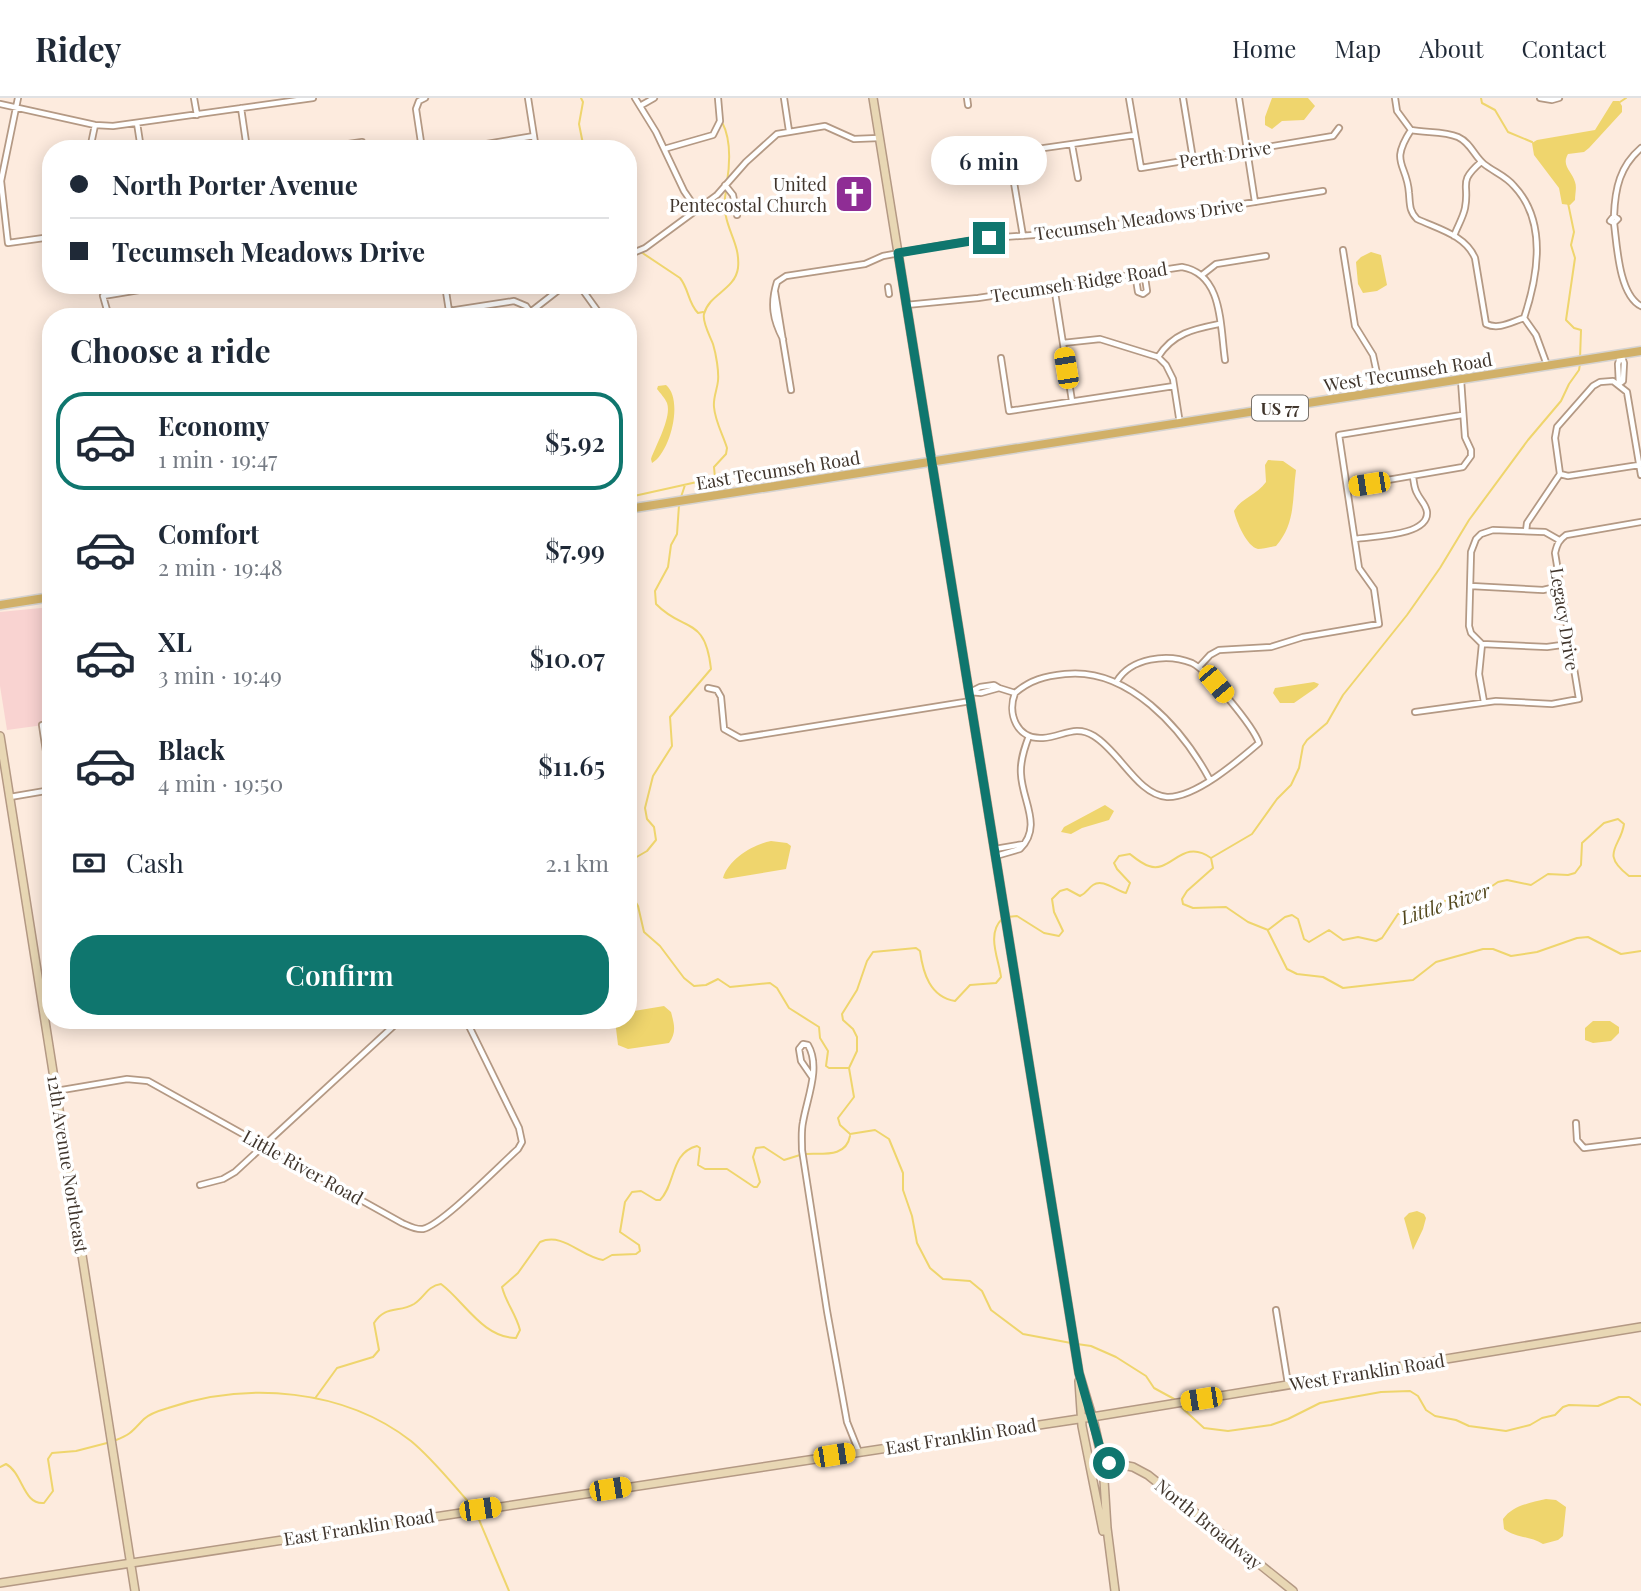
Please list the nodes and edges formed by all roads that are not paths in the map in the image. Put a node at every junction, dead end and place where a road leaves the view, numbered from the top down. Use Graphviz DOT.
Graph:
graph roads {
  1 [pos="18,98"];
  2 [pos="194,98"];
  3 [pos="313,98"];
  4 [pos="425,98"];
  5 [pos="528,98"];
  6 [pos="635,98"];
  7 [pos="654,98"];
  8 [pos="718,98"];
  9 [pos="784,98"];
  10 [pos="873,98"];
  11 [pos="967,98"];
  12 [pos="1129,98"];
  13 [pos="1183,98"];
  14 [pos="1238,98"];
  15 [pos="1395,98"];
  16 [pos="1540,98"];
  17 [pos="1559,98"];
  18 [pos="290,99"];
  19 [pos="0,104"];
  20 [pos="968,105"];
  21 [pos="640,106"];
  22 [pos="16,107"];
  23 [pos="241,108"];
  24 [pos="197,115"];
  25 [pos="137,124"];
  26 [pos="95,125"];
  27 [pos="1339,128"];
  28 [pos="1411,130"];
  29 [pos="789,131"];
  30 [pos="1135,135"];
  31 [pos="534,136"];
  32 [pos="879,138"];
  33 [pos="92,140"];
  34 [pos="140,140"];
  35 [pos="246,140"];
  36 [pos="420,140"];
  37 [pos="510,140"];
  38 [pos="535,140"];
  39 [pos="1072,145"];
  40 [pos="1641,148"];
  41 [pos="664,149"];
  42 [pos="1247,150"];
  43 [pos="1193,159"];
  44 [pos="1481,162"];
  45 [pos="1078,178"];
  46 [pos="727,185"];
  47 [pos="1323,191"];
  48 [pos="1255,202"];
  49 [pos="696,210"];
  50 [pos="737,215"];
  51 [pos="1023,236"];
  52 [pos="1454,236"];
  53 [pos="42,238"];
  54 [pos="1343,250"];
  55 [pos="637,253"];
  56 [pos="898,253"];
  57 [pos="1266,256"];
  58 [pos="637,261"];
  59 [pos="1144,271"];
  60 [pos="1135,273"];
  61 [pos="1202,275"];
  62 [pos="1054,286"];
  63 [pos="888,287"];
  64 [pos="115,294"];
  65 [pos="555,294"];
  66 [pos="889,294"];
  67 [pos="906,305"];
  68 [pos="1641,306"];
  69 [pos="106,308"];
  70 [pos="468,308"];
  71 [pos="527,308"];
  72 [pos="539,308"];
  73 [pos="1524,318"];
  74 [pos="1219,324"];
  75 [pos="1063,343"];
  76 [pos="1641,351"];
  77 [pos="1621,354"];
  78 [pos="1158,357"];
  79 [pos="1001,358"];
  80 [pos="1225,360"];
  81 [pos="1547,366"];
  82 [pos="1461,380"];
  83 [pos="1619,384"];
  84 [pos="1174,386"];
  85 [pos="791,390"];
  86 [pos="1381,393"];
  87 [pos="1072,401"];
  88 [pos="1462,415"];
  89 [pos="1180,424"];
  90 [pos="932,462"];
  91 [pos="1639,465"];
  92 [pos="1560,474"];
  93 [pos="1641,475"];
  94 [pos="1413,477"];
  95 [pos="1347,487"];
  96 [pos="637,507"];
  97 [pos="1641,522"];
  98 [pos="1526,531"];
  99 [pos="1355,539"];
  100 [pos="1559,540"];
  101 [pos="1470,586"];
  102 [pos="1560,586"];
  103 [pos="42,598"];
  104 [pos="0,605"];
  105 [pos="1569,643"];
  106 [pos="1482,644"];
  107 [pos="1199,667"];
  108 [pos="1117,681"];
  109 [pos="708,688"];
  110 [pos="970,692"];
  111 [pos="1016,693"];
  112 [pos="972,701"];
  113 [pos="1484,702"];
  114 [pos="1415,712"];
  115 [pos="0,736"];
  116 [pos="1029,736"];
  117 [pos="1210,780"];
  118 [pos="42,792"];
  119 [pos="10,797"];
  120 [pos="996,852"];
  121 [pos="42,1002"];
  122 [pos="46,1029"];
  123 [pos="390,1029"];
  124 [pos="470,1029"];
  125 [pos="812,1077"];
  126 [pos="56,1091"];
  127 [pos="1576,1123"];
  128 [pos="1641,1141"];
  129 [pos="264,1145"];
  130 [pos="200,1185"];
  131 [pos="1276,1310"];
  132 [pos="1641,1327"];
  133 [pos="1079,1373"];
  134 [pos="1288,1385"];
  135 [pos="1092,1417"];
  136 [pos="1080,1418"];
  137 [pos="1084,1442"];
  138 [pos="859,1451"];
  139 [pos="1102,1455"];
  140 [pos="1121,1465"];
  141 [pos="1104,1469"];
  142 [pos="130,1563"];
  143 [pos="1112,1576"];
  144 [pos="0,1583"];
  145 [pos="135,1591"];
  146 [pos="1115,1591"];
  147 [pos="1293,1591"];
  1 -- 22 [label="street"];
  2 -- 24 [label="street"];
  3 -- 18 [label="street"];
  4 -- 36 [label="street"];
  5 -- 31 [label="street"];
  6 -- 21 [label="street"];
  7 -- 21 [label="street"];
  8 -- 41 [label="street"];
  9 -- 29 [label="street"];
  10 -- 32 [label="street"];
  11 -- 20 [label="street"];
  12 -- 30 [label="street"];
  13 -- 43 [label="street"];
  14 -- 42 [label="street"];
  15 -- 28 [label="street"];
  16 -- 17 [label="street"];
  18 -- 23 [label="street"];
  19 -- 22 [label="street"];
  21 -- 41 [label="street"];
  22 -- 26 [label="street"];
  22 -- 53 [label="street"];
  23 -- 24 [label="street"];
  23 -- 35 [label="street"];
  24 -- 25 [label="street"];
  25 -- 26 [label="street"];
  25 -- 34 [label="street"];
  26 -- 33 [label="street"];
  27 -- 42 [label="street, Perth Drive"];
  28 -- 44 [label="street"];
  28 -- 52 [label="street"];
  29 -- 32 [label="street"];
  29 -- 46 [label="street"];
  30 -- 39 [label="street"];
  30 -- 43 [label="street, Perth Drive"];
  31 -- 37 [label="street"];
  31 -- 38 [label="street"];
  32 -- 56 [label="street"];
  39 -- 45 [label="street"];
  39 -- 51 [label="street"];
  40 -- 68 [label="street"];
  41 -- 49 [label="street"];
  42 -- 43 [label="street, Perth Drive"];
  42 -- 48 [label="street"];
  44 -- 52 [label="street"];
  44 -- 73 [label="street"];
  46 -- 49 [label="street"];
  46 -- 50 [label="street"];
  47 -- 48 [label="street, Tecumseh Meadows Drive"];
  48 -- 51 [label="street, Tecumseh Meadows Drive"];
  49 -- 55 [label="street"];
  51 -- 56 [label="street, Tecumseh Meadows Drive"];
  52 -- 73 [label="street"];
  54 -- 86 [label="street"];
  55 -- 58 [label="street"];
  56 -- 67 [label="street"];
  56 -- 85 [label="street, Tecumseh Meadows Drive"];
  57 -- 61 [label="street"];
  59 -- 60 [label="street, Tecumseh Ridge Road"];
  59 -- 60 [label="street"];
  59 -- 61 [label="street, Tecumseh Ridge Road"];
  60 -- 62 [label="street, Tecumseh Ridge Road"];
  61 -- 74 [label="street"];
  62 -- 67 [label="street, Tecumseh Ridge Road"];
  62 -- 75 [label="street"];
  63 -- 66 [label="street"];
  64 -- 69 [label="street"];
  65 -- 72 [label="street"];
  67 -- 90 [label="street"];
  70 -- 71 [label="street"];
  73 -- 81 [label="street"];
  74 -- 78 [label="street"];
  74 -- 80 [label="street"];
  75 -- 78 [label="street"];
  75 -- 87 [label="street"];
  76 -- 77 [label="main road, West Tecumseh Road / US 77"];
  77 -- 81 [label="main road, West Tecumseh Road / US 77"];
  77 -- 83 [label="street"];
  78 -- 84 [label="street"];
  79 -- 87 [label="street"];
  81 -- 82 [label="main road, West Tecumseh Road / US 77"];
  82 -- 86 [label="main road, West Tecumseh Road / US 77"];
  82 -- 88 [label="street"];
  83 -- 91 [label="street"];
  83 -- 92 [label="street"];
  84 -- 87 [label="street"];
  84 -- 89 [label="street"];
  86 -- 89 [label="main road, West Tecumseh Road / US 77"];
  88 -- 94 [label="street"];
  88 -- 95 [label="street"];
  89 -- 90 [label="main road, West Tecumseh Road / US 77"];
  90 -- 96 [label="main road, East Tecumseh Road / US 77"];
  90 -- 110 [label="street"];
  91 -- 92 [label="street"];
  91 -- 93 [label="street"];
  92 -- 98 [label="street"];
  94 -- 95 [label="street"];
  94 -- 99 [label="street"];
  95 -- 99 [label="street"];
  97 -- 100 [label="street"];
  98 -- 100 [label="street"];
  98 -- 101 [label="street"];
  99 -- 107 [label="street"];
  100 -- 102 [label="street, Legacy Drive"];
  101 -- 102 [label="street"];
  101 -- 106 [label="street"];
  102 -- 105 [label="street, Legacy Drive"];
  103 -- 104 [label="main road"];
  105 -- 106 [label="street"];
  105 -- 113 [label="street, Legacy Drive"];
  106 -- 113 [label="street"];
  107 -- 108 [label="street"];
  107 -- 117 [label="street"];
  108 -- 111 [label="street"];
  108 -- 117 [label="street"];
  109 -- 112 [label="street"];
  110 -- 111 [label="street"];
  110 -- 112 [label="street"];
  111 -- 116 [label="street"];
  112 -- 120 [label="street"];
  113 -- 114 [label="street"];
  115 -- 119 [label="street, 12th Avenue Northeast"];
  116 -- 117 [label="street"];
  116 -- 120 [label="street"];
  118 -- 119 [label="street"];
  119 -- 121 [label="street, 12th Avenue Northeast"];
  120 -- 133 [label="street"];
  122 -- 126 [label="street, 12th Avenue Northeast"];
  123 -- 129 [label="street"];
  124 -- 129 [label="street, Little River Road"];
  125 -- 125 [label="street"];
  125 -- 138 [label="street"];
  126 -- 129 [label="street, Little River Road"];
  126 -- 142 [label="street, 12th Avenue Northeast"];
  127 -- 128 [label="street"];
  129 -- 130 [label="street"];
  131 -- 134 [label="street"];
  132 -- 134 [label="street, West Franklin Road"];
  133 -- 135 [label="street"];
  133 -- 136 [label="street"];
  134 -- 135 [label="street, West Franklin Road"];
  135 -- 136 [label="street, East Franklin Road"];
  135 -- 139 [label="street"];
  136 -- 137 [label="street"];
  136 -- 138 [label="street, East Franklin Road"];
  137 -- 141 [label="street"];
  137 -- 143 [label="street"];
  138 -- 142 [label="street, East Franklin Road"];
  139 -- 140 [label="street, North Broadway"];
  139 -- 141 [label="street"];
  140 -- 141 [label="street"];
  140 -- 147 [label="street, North Broadway"];
  141 -- 143 [label="street"];
  142 -- 144 [label="street, East Franklin Road"];
  142 -- 145 [label="street, 12th Avenue Northeast"];
  143 -- 146 [label="street"];
}
